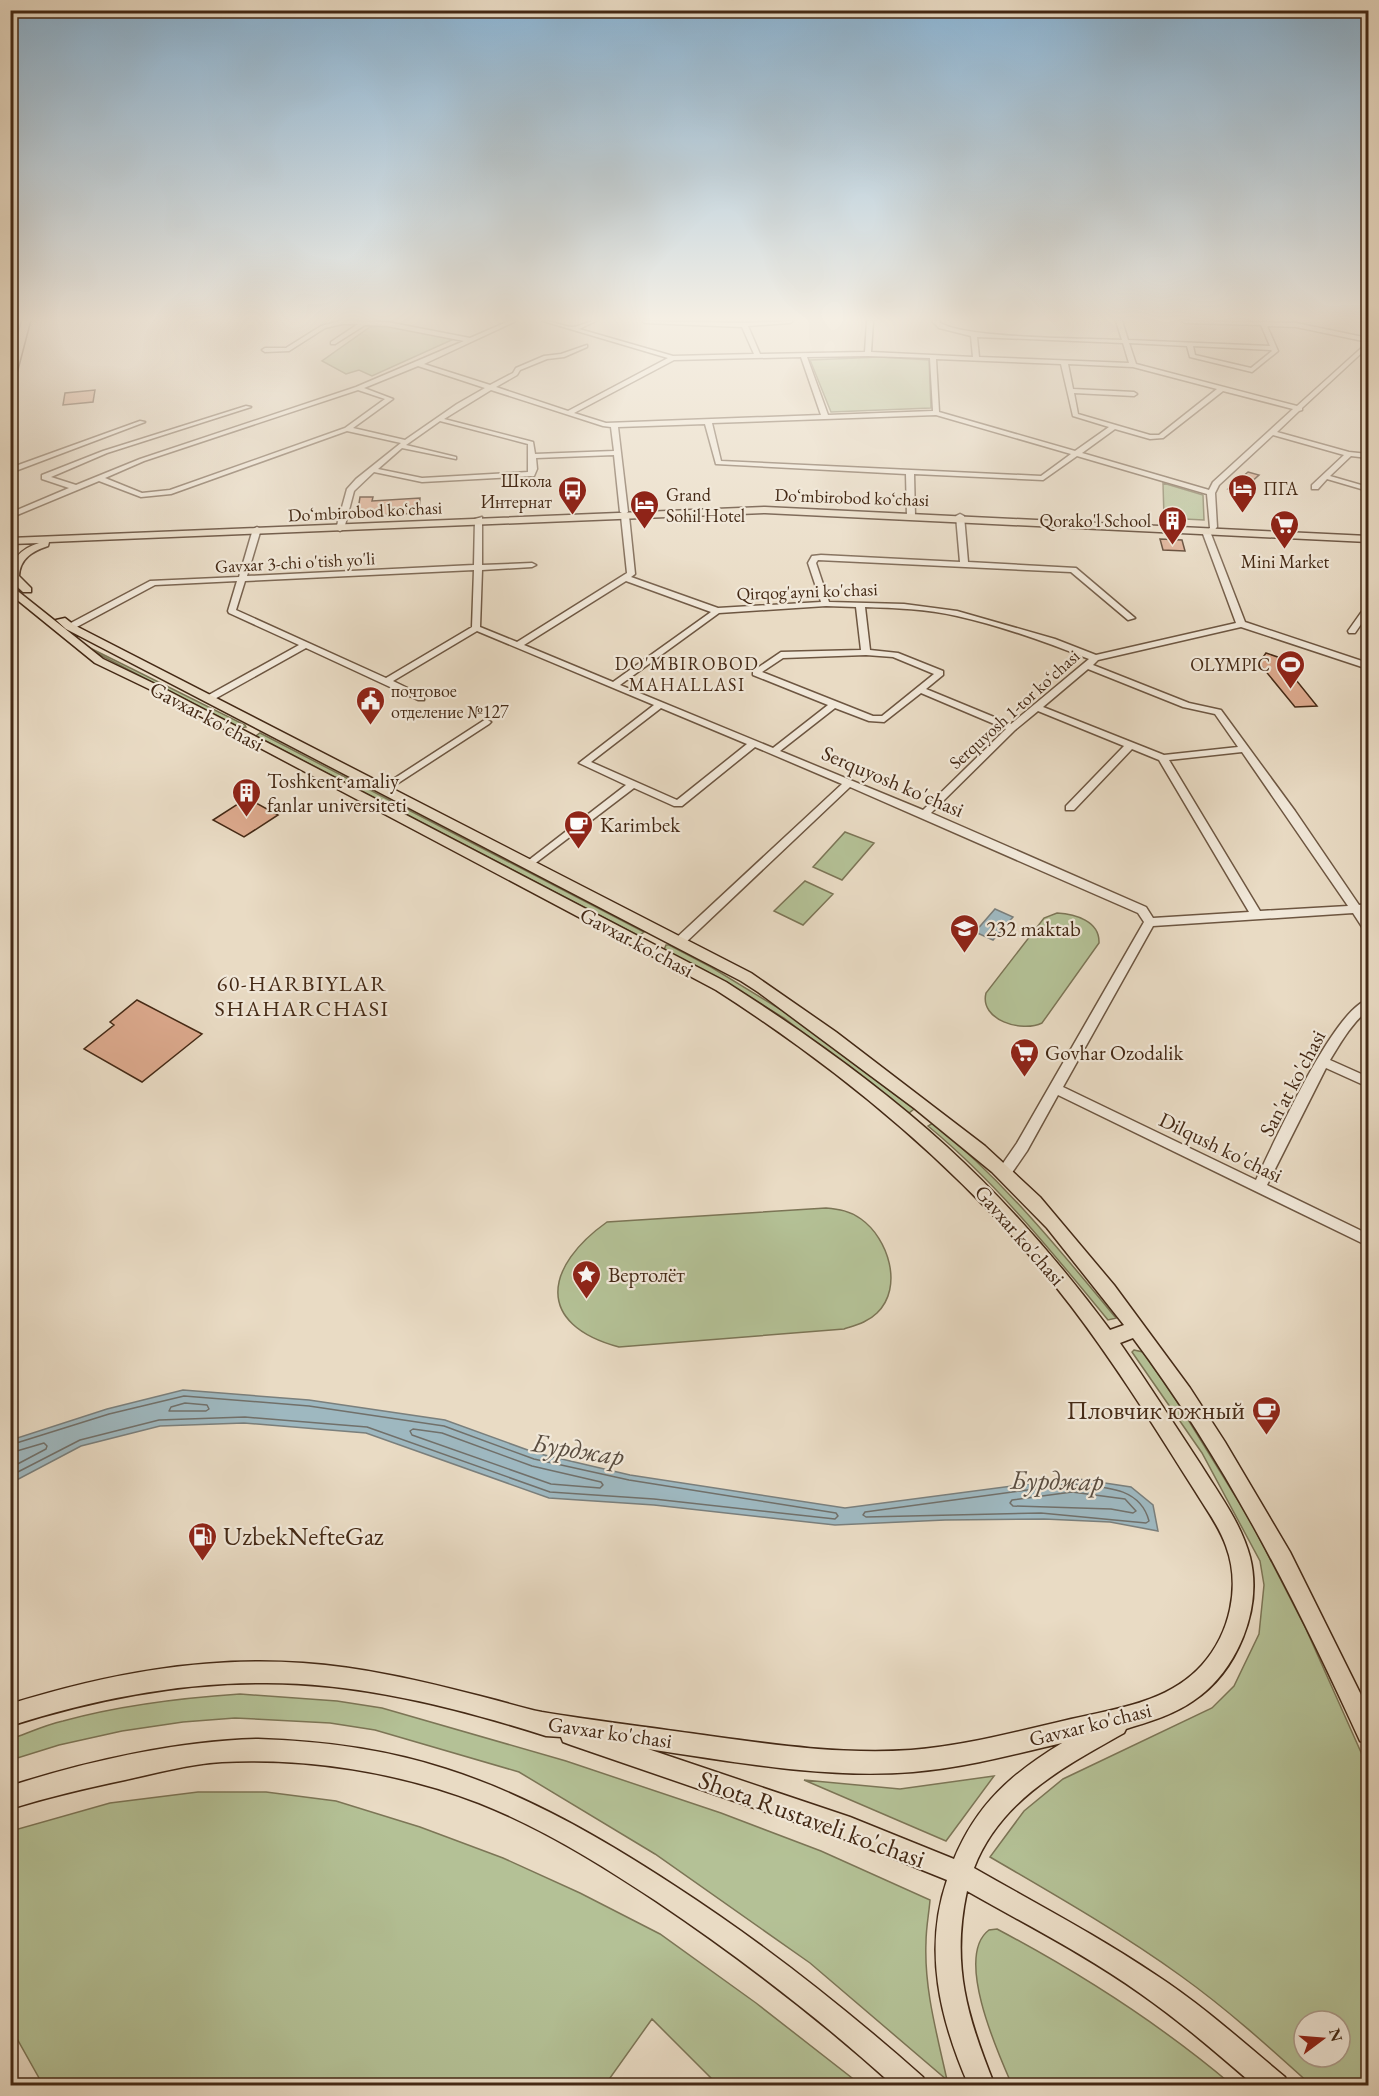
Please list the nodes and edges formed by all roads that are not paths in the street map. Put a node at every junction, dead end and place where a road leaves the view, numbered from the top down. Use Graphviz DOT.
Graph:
graph roads {
  1 [pos="210,419"];
  2 [pos="266,419"];
  3 [pos="362,419"];
  4 [pos="438,419"];
  5 [pos="586,419"];
  6 [pos="783,419"];
  7 [pos="956,419"];
  8 [pos="1086,419"];
  9 [pos="1184,419"];
  10 [pos="1289,419"];
  11 [pos="142,422"];
  12 [pos="708,422"];
  13 [pos="614,425"];
  14 [pos="1113,427"];
  15 [pos="347,429"];
  16 [pos="1273,434"];
  17 [pos="403,444"];
  18 [pos="617,453"];
  19 [pos="1076,454"];
  20 [pos="1349,454"];
  21 [pos="532,456"];
  22 [pos="1368,456"];
  23 [pos="454,458"];
  24 [pos="372,470"];
  25 [pos="10,471"];
  26 [pos="910,473"];
  27 [pos="1326,477"];
  28 [pos="98,478"];
  29 [pos="1315,487"];
  30 [pos="76,488"];
  31 [pos="1368,489"];
  32 [pos="1211,494"];
  33 [pos="625,514"];
  34 [pos="911,514"];
  35 [pos="10,516"];
  36 [pos="960,517"];
  37 [pos="479,521"];
  38 [pos="340,527"];
  39 [pos="1210,530"];
  40 [pos="256,531"];
  41 [pos="1368,538"];
  42 [pos="11,539"];
  43 [pos="65,541"];
  44 [pos="964,563"];
  45 [pos="532,565"];
  46 [pos="479,568"];
  47 [pos="625,578"];
  48 [pos="241,579"];
  49 [pos="12,580"];
  50 [pos="826,604"];
  51 [pos="860,604"];
  52 [pos="1368,609"];
  53 [pos="717,611"];
  54 [pos="1131,618"];
  55 [pos="1241,624"];
  56 [pos="70,627"];
  57 [pos="476,628"];
  58 [pos="1352,631"];
  59 [pos="306,644"];
  60 [pos="519,644"];
  61 [pos="866,652"];
  62 [pos="1095,658"];
  63 [pos="1086,665"];
  64 [pos="1368,666"];
  65 [pos="386,681"];
  66 [pos="615,684"];
  67 [pos="921,690"];
  68 [pos="421,698"];
  69 [pos="208,699"];
  70 [pos="661,704"];
  71 [pos="834,704"];
  72 [pos="1036,707"];
  73 [pos="486,722"];
  74 [pos="262,725"];
  75 [pos="1012,728"];
  76 [pos="246,736"];
  77 [pos="753,744"];
  78 [pos="1130,744"];
  79 [pos="1246,749"];
  80 [pos="773,752"];
  81 [pos="1163,758"];
  82 [pos="849,783"];
  83 [pos="632,785"];
  84 [pos="382,789"];
  85 [pos="1070,808"];
  86 [pos="924,814"];
  87 [pos="529,865"];
  88 [pos="1368,908"];
  89 [pos="1356,909"];
  90 [pos="1257,916"];
  91 [pos="1150,922"];
  92 [pos="1368,927"];
  93 [pos="657,930"];
  94 [pos="679,942"];
  95 [pos="642,945"];
  96 [pos="1368,1004"];
  97 [pos="1323,1062"];
  98 [pos="1368,1082"];
  99 [pos="1056,1089"];
  100 [pos="931,1111"];
  101 [pos="915,1128"];
  102 [pos="1004,1173"];
  103 [pos="1259,1187"];
  104 [pos="1368,1240"];
  105 [pos="1137,1328"];
  106 [pos="1107,1340"];
  107 [pos="10,1715"];
  108 [pos="1132,1716"];
  109 [pos="537,1722"];
  110 [pos="1368,1734"];
  111 [pos="10,1798"];
  112 [pos="961,1874"];
  113 [pos="914,2085"];
  114 [pos="982,2085"];
  115 [pos="1276,2085"];
  1 -- 30 [label="street"];
  2 -- 28 [label="street"];
  3 -- 15 [label="street"];
  4 -- 17 [label="street"];
  4 -- 21 [label="street"];
  5 -- 13 [label="street"];
  6 -- 12 [label="street"];
  7 -- 19 [label="street"];
  8 -- 14 [label="street"];
  9 -- 14 [label="street"];
  10 -- 16 [label="street"];
  11 -- 25 [label="street"];
  12 -- 13 [label="street"];
  12 -- 26 [label="street"];
  13 -- 18 [label="street"];
  14 -- 19 [label="street"];
  15 -- 17 [label="street"];
  15 -- 28 [label="street"];
  16 -- 20 [label="street"];
  16 -- 32 [label="street"];
  17 -- 23 [label="street"];
  17 -- 24 [label="street"];
  18 -- 21 [label="street"];
  18 -- 33 [label="street"];
  19 -- 26 [label="street"];
  19 -- 32 [label="street"];
  20 -- 22 [label="street"];
  20 -- 27 [label="street"];
  21 -- 24 [label="street"];
  24 -- 38 [label="street"];
  26 -- 34 [label="street"];
  27 -- 29 [label="street"];
  27 -- 31 [label="street"];
  28 -- 30 [label="street"];
  30 -- 35 [label="street"];
  32 -- 39 [label="street"];
  33 -- 34 [label="main road, Doʻmbirobod koʻchasi"];
  33 -- 37 [label="main road, Doʻmbirobod koʻchasi"];
  33 -- 47 [label="street"];
  34 -- 36 [label="main road, Doʻmbirobod koʻchasi"];
  36 -- 39 [label="main road, Doʻmbirobod koʻchasi"];
  36 -- 44 [label="street"];
  37 -- 38 [label="main road, Doʻmbirobod koʻchasi"];
  37 -- 46 [label="street"];
  38 -- 40 [label="main road, Doʻmbirobod koʻchasi"];
  39 -- 41 [label="main road, Doʻmbirobod koʻchasi"];
  39 -- 55 [label="street"];
  40 -- 42 [label="main road, Doʻmbirobod koʻchasi"];
  40 -- 43 [label="main road, Doʻmbirobod koʻchasi"];
  40 -- 48 [label="street"];
  42 -- 43 [label="main road, Doʻmbirobod koʻchasi"];
  43 -- 49 [label="main road"];
  44 -- 50 [label="street"];
  44 -- 54 [label="street"];
  45 -- 46 [label="street, Gavxar 3-chi o'tish yo'li"];
  46 -- 48 [label="street, Gavxar 3-chi o'tish yo'li"];
  46 -- 57 [label="street"];
  47 -- 53 [label="street, Qirqog'ayni ko'chasi"];
  47 -- 60 [label="street"];
  48 -- 56 [label="street, Gavxar 3-chi o'tish yo'li"];
  48 -- 59 [label="street"];
  49 -- 56 [label="main road, Gavxar ko'chasi"];
  49 -- 76 [label="main road, Gavxar ko'chasi"];
  50 -- 51 [label="street, Qirqog'ayni ko'chasi"];
  50 -- 53 [label="street, Qirqog'ayni ko'chasi"];
  51 -- 61 [label="street"];
  51 -- 62 [label="street, Qirqog'ayni ko'chasi"];
  52 -- 58 [label="street"];
  53 -- 66 [label="street"];
  55 -- 62 [label="street, Serquyosh 1-tor koʻchasi"];
  55 -- 64 [label="street"];
  56 -- 69 [label="main road, Gavxar ko'chasi"];
  57 -- 60 [label="street, Serquyosh ko'chasi"];
  57 -- 65 [label="street"];
  59 -- 65 [label="street"];
  59 -- 69 [label="street"];
  60 -- 66 [label="street, Serquyosh ko'chasi"];
  61 -- 67 [label="street"];
  61 -- 71 [label="street"];
  62 -- 63 [label="street, Serquyosh 1-tor koʻchasi"];
  63 -- 72 [label="street, Serquyosh 1-tor koʻchasi"];
  63 -- 79 [label="street"];
  65 -- 68 [label="street"];
  66 -- 70 [label="street, Serquyosh ko'chasi"];
  67 -- 71 [label="street"];
  67 -- 75 [label="street"];
  69 -- 74 [label="main road, Gavxar ko'chasi"];
  70 -- 77 [label="street, Serquyosh ko'chasi"];
  70 -- 83 [label="street"];
  71 -- 80 [label="street"];
  72 -- 75 [label="street, Serquyosh 1-tor koʻchasi"];
  72 -- 78 [label="street"];
  73 -- 84 [label="street"];
  74 -- 76 [label="main road"];
  74 -- 84 [label="main road, Gavxar ko'chasi"];
  75 -- 86 [label="street, Serquyosh 1-tor koʻchasi"];
  76 -- 95 [label="main road, Gavxar ko'chasi"];
  77 -- 80 [label="street, Serquyosh ko'chasi"];
  77 -- 83 [label="street"];
  78 -- 81 [label="street"];
  78 -- 85 [label="street"];
  79 -- 81 [label="street"];
  79 -- 89 [label="street"];
  80 -- 82 [label="street, Serquyosh ko'chasi"];
  81 -- 90 [label="street"];
  82 -- 86 [label="street, Serquyosh ko'chasi"];
  82 -- 94 [label="street"];
  83 -- 87 [label="street"];
  84 -- 87 [label="main road, Gavxar ko'chasi"];
  86 -- 91 [label="street, Serquyosh ko'chasi"];
  87 -- 93 [label="main road, Gavxar ko'chasi"];
  88 -- 89 [label="street"];
  89 -- 90 [label="street"];
  89 -- 92 [label="street"];
  90 -- 91 [label="street"];
  91 -- 99 [label="street"];
  93 -- 94 [label="main road, Gavxar ko'chasi"];
  93 -- 95 [label="main road"];
  94 -- 100 [label="main road, Gavxar ko'chasi"];
  95 -- 101 [label="main road, Gavxar ko'chasi"];
  96 -- 97 [label="street, San'at ko'chasi"];
  97 -- 98 [label="street"];
  97 -- 103 [label="street, San'at ko'chasi"];
  99 -- 102 [label="street"];
  99 -- 103 [label="street, Dilqush ko'chasi"];
  100 -- 101 [label="main road"];
  100 -- 102 [label="main road, Gavxar ko'chasi"];
  101 -- 106 [label="main road, Gavxar ko'chasi"];
  102 -- 105 [label="main road, Gavxar ko'chasi"];
  103 -- 104 [label="street, Dilqush ko'chasi"];
  105 -- 106 [label="main road"];
  105 -- 110 [label="main road, Gavxar ko'chasi"];
  106 -- 108 [label="main road, Gavxar ko'chasi"];
  107 -- 109 [label="main road, Shota Rustaveli ko'chasi"];
  108 -- 109 [label="main road, Gavxar ko'chasi"];
  108 -- 112 [label="main road"];
  109 -- 112 [label="main road, Shota Rustaveli ko'chasi"];
  111 -- 113 [label="main road"];
  112 -- 114 [label="main road"];
  112 -- 115 [label="main road, Shota Rustaveli ko'chasi"];
}
